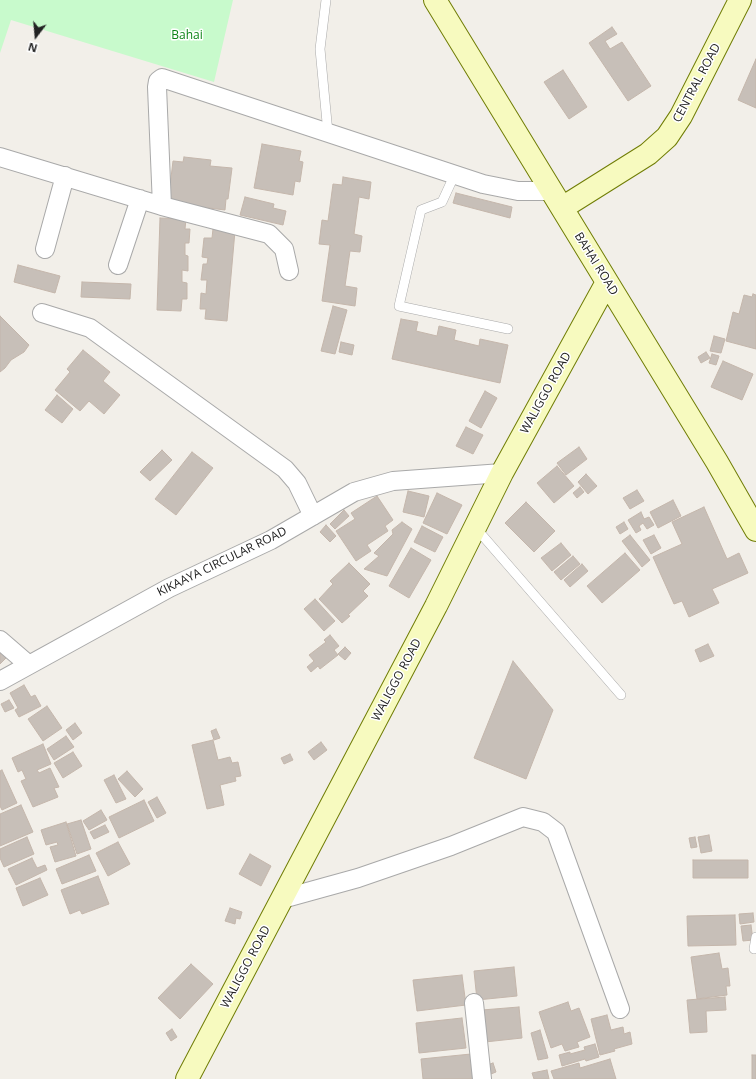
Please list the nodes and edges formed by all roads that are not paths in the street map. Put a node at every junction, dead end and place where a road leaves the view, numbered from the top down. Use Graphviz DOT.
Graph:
graph roads {
  1 [pos="326,0"];
  2 [pos="435,0"];
  3 [pos="740,0"];
  4 [pos="328,133"];
  5 [pos="0,157"];
  6 [pos="65,176"];
  7 [pos="454,176"];
  8 [pos="140,199"];
  9 [pos="556,200"];
  10 [pos="162,206"];
  11 [pos="45,249"];
  12 [pos="118,265"];
  13 [pos="288,271"];
  14 [pos="608,282"];
  15 [pos="42,313"];
  16 [pos="508,329"];
  17 [pos="502,472"];
  18 [pos="313,516"];
  19 [pos="475,527"];
  20 [pos="756,530"];
  21 [pos="0,640"];
  22 [pos="29,664"];
  23 [pos="0,681"];
  24 [pos="621,695"];
  25 [pos="282,899"];
  26 [pos="756,937"];
  27 [pos="754,949"];
  28 [pos="474,1003"];
  29 [pos="620,1009"];
  30 [pos="187,1079"];
  31 [pos="482,1079"];
  1 -- 4 [label="lane"];
  2 -- 9 [label="street, BAHAI ROAD"];
  3 -- 9 [label="street, CENTRAL ROAD"];
  4 -- 7 [label="street"];
  4 -- 10 [label="street"];
  5 -- 6 [label="street"];
  6 -- 8 [label="street"];
  6 -- 11 [label="street"];
  7 -- 9 [label="street"];
  7 -- 16 [label="lane"];
  8 -- 10 [label="street"];
  8 -- 12 [label="street"];
  9 -- 14 [label="street, BAHAI ROAD"];
  10 -- 13 [label="street"];
  14 -- 17 [label="street, WALIGGO ROAD"];
  14 -- 20 [label="street, BAHAI ROAD"];
  15 -- 18 [label="street"];
  17 -- 18 [label="street, KIKAAYA CIRCULAR ROAD"];
  17 -- 19 [label="street, WALIGGO ROAD"];
  18 -- 22 [label="street, KIKAAYA CIRCULAR ROAD"];
  19 -- 24 [label="lane"];
  19 -- 25 [label="street, WALIGGO ROAD"];
  21 -- 22 [label="street"];
  22 -- 23 [label="street, KIKAAYA CIRCULAR ROAD"];
  25 -- 29 [label="street"];
  25 -- 30 [label="street, WALIGGO ROAD"];
  26 -- 27 [label="lane"];
  28 -- 31 [label="street"];
}
